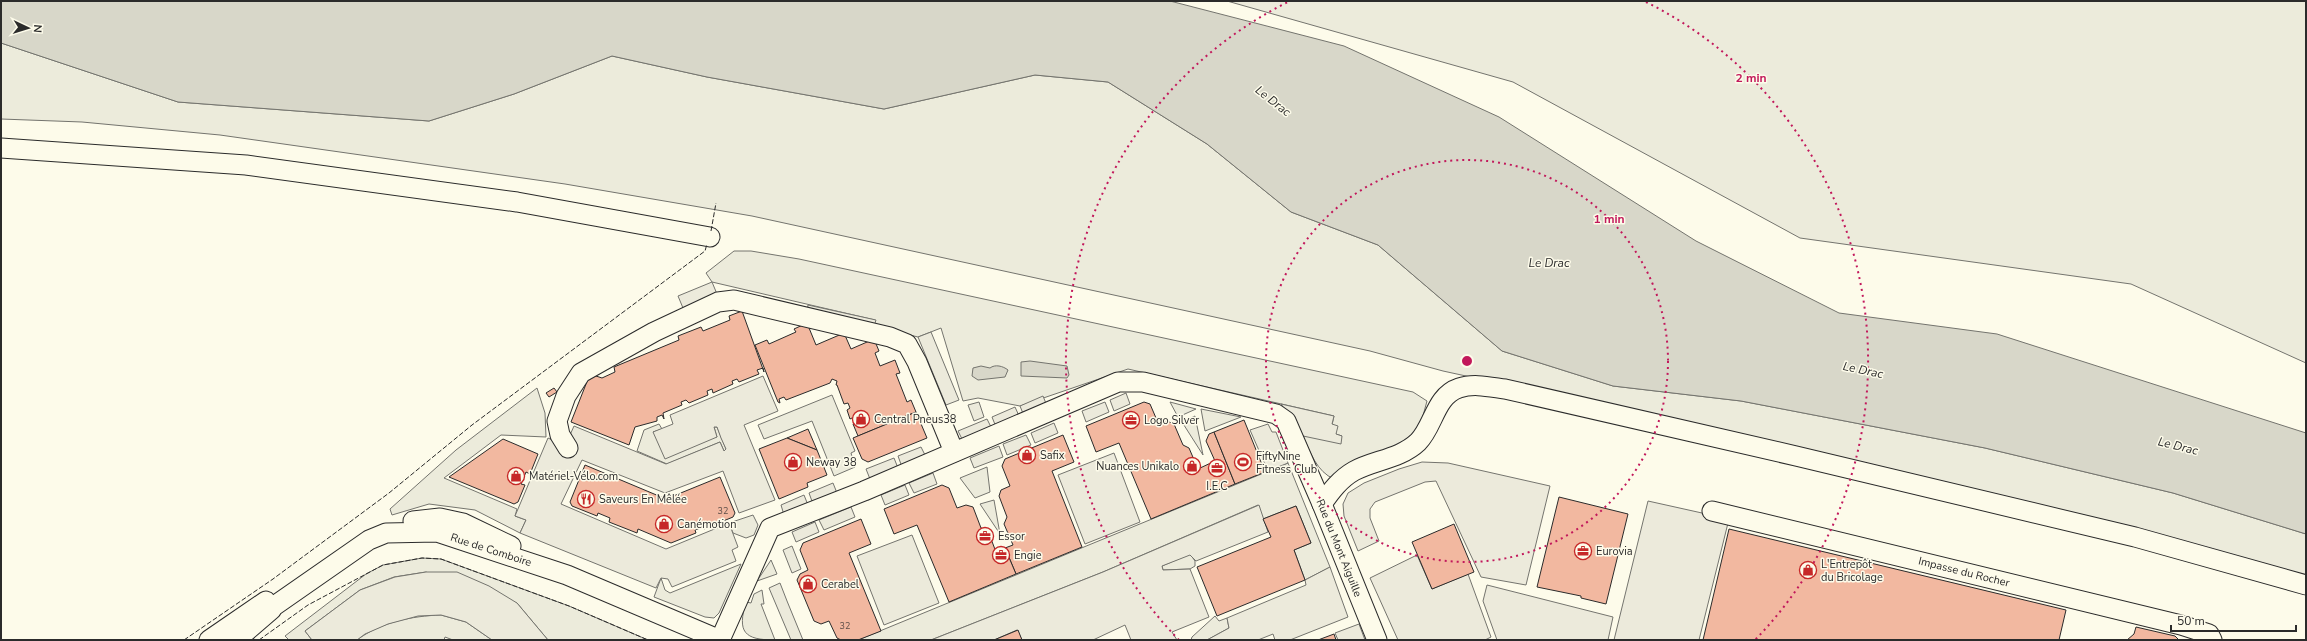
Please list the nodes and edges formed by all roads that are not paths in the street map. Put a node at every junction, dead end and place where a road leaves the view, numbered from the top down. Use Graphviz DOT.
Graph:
graph roads {
  1 [pos="1,148"];
  2 [pos="710,237"];
  3 [pos="568,448"];
  4 [pos="954,452"];
  5 [pos="1322,504"];
  6 [pos="1712,511"];
  7 [pos="567,575"];
  8 [pos="2306,585"];
  9 [pos="270,609"];
  10 [pos="2211,637"];
  11 [pos="712,638"];
  12 [pos="209,640"];
  13 [pos="225,640"];
  14 [pos="234,640"];
  15 [pos="1377,640"];
  1 -- 2 [label="street"];
  3 -- 4 [label="street"];
  4 -- 5 [label="street, Rue du Mont Aiguille"];
  4 -- 11 [label="street, Rue du Mont Aiguille"];
  5 -- 8 [label="street"];
  5 -- 15 [label="street, Rue du Mont Aiguille"];
  6 -- 10 [label="street, Impasse du Rocher"];
  7 -- 9 [label="street, Rue de Comboire"];
  7 -- 11 [label="street, Rue de Comboire"];
  7 -- 12 [label="street"];
  9 -- 13 [label="street, Rue de Comboire"];
  9 -- 14 [label="highway"];
}
